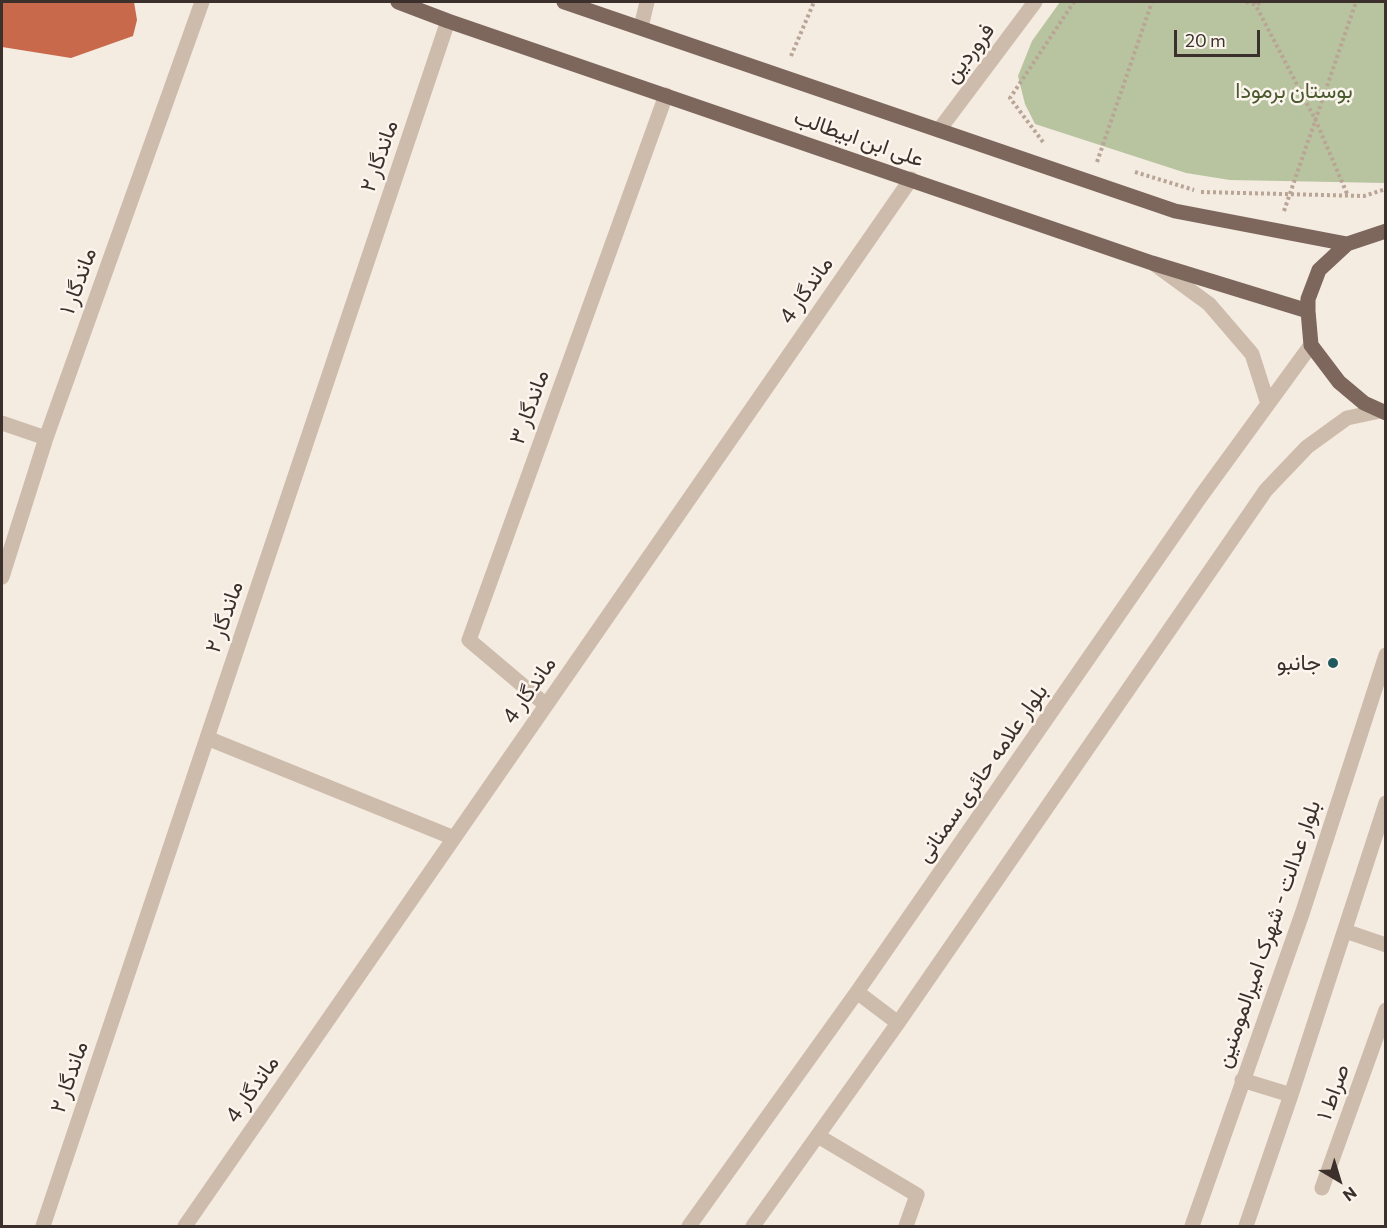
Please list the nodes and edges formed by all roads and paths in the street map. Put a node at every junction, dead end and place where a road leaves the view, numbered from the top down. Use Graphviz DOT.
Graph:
graph roads {
  1 [pos="201,2"];
  2 [pos="398,2"];
  3 [pos="564,2"];
  4 [pos="647,2"];
  5 [pos="814,2"];
  6 [pos="1035,2"];
  7 [pos="1074,2"];
  8 [pos="1152,2"];
  9 [pos="1246,2"];
  10 [pos="1262,2"];
  11 [pos="1356,2"];
  12 [pos="1255,3"];
  13 [pos="448,21"];
  14 [pos="641,27"];
  15 [pos="783,76"];
  16 [pos="666,95"];
  17 [pos="1316,121"];
  18 [pos="939,130"];
  19 [pos="1043,143"];
  20 [pos="1087,156"];
  21 [pos="1098,160"];
  22 [pos="1132,170"];
  23 [pos="911,179"];
  24 [pos="1089,182"];
  25 [pos="1386,189"];
  26 [pos="1291,194"];
  27 [pos="1348,196"];
  28 [pos="1275,231"];
  29 [pos="1386,231"];
  30 [pos="1347,244"];
  31 [pos="1152,263"];
  32 [pos="1308,311"];
  33 [pos="1311,345"];
  34 [pos="1268,404"];
  35 [pos="1383,412"];
  36 [pos="2,423"];
  37 [pos="46,438"];
  38 [pos="2,577"];
  39 [pos="1386,655"];
  40 [pos="546,705"];
  41 [pos="207,738"];
  42 [pos="1386,803"];
  43 [pos="454,838"];
  44 [pos="1345,931"];
  45 [pos="1386,945"];
  46 [pos="857,992"];
  47 [pos="1386,1010"];
  48 [pos="898,1023"];
  49 [pos="1242,1080"];
  50 [pos="1292,1095"];
  51 [pos="818,1136"];
  52 [pos="1322,1188"];
  53 [pos="43,1227"];
  54 [pos="185,1227"];
  55 [pos="689,1227"];
  56 [pos="753,1227"];
  57 [pos="906,1227"];
  58 [pos="1192,1227"];
  59 [pos="1246,1227"];
  1 -- 37 [label="street, ماندگار ۱"];
  2 -- 13 [label="main road, علی ابن ابیطالب"];
  3 -- 14 [label="main road, علی ابن ابیطالب"];
  4 -- 14 [label="street"];
  5 -- 15 [label="path"];
  6 -- 18 [label="street, فروردین"];
  7 -- 19 [label="path"];
  8 -- 21 [label="path"];
  9 -- 12 [label="path"];
  10 -- 12 [label="path"];
  11 -- 17 [label="path"];
  12 -- 17 [label="path"];
  13 -- 16 [label="main road, علی ابن ابیطالب"];
  13 -- 41 [label="street, ماندگار ۲"];
  14 -- 15 [label="main road, علی ابن ابیطالب"];
  15 -- 18 [label="main road, علی ابن ابیطالب"];
  16 -- 23 [label="main road, علی ابن ابیطالب"];
  16 -- 40 [label="street, ماندگار ۳"];
  17 -- 26 [label="path"];
  17 -- 27 [label="path"];
  18 -- 24 [label="main road, علی ابن ابیطالب"];
  20 -- 21 [label="path"];
  21 -- 24 [label="path"];
  22 -- 26 [label="path"];
  23 -- 31 [label="main road, علی ابن ابیطالب"];
  23 -- 40 [label="street, ماندگار 4"];
  24 -- 28 [label="main road, علی ابن ابیطالب"];
  25 -- 27 [label="path"];
  26 -- 27 [label="path"];
  26 -- 28 [label="path"];
  28 -- 30 [label="main road, علی ابن ابیطالب"];
  29 -- 30 [label="main road"];
  30 -- 32 [label="main road"];
  31 -- 32 [label="main road, علی ابن ابیطالب"];
  31 -- 34 [label="street"];
  32 -- 33 [label="main road"];
  33 -- 34 [label="street, بلوار علامه حائری سمنانی"];
  33 -- 35 [label="main road"];
  34 -- 46 [label="street, بلوار علامه حائری سمنانی"];
  35 -- 48 [label="street"];
  36 -- 37 [label="street"];
  37 -- 38 [label="street, ماندگار ۱"];
  39 -- 49 [label="street, بلوار عدالت - شهرک امیرالمومنین"];
  40 -- 43 [label="street, ماندگار 4"];
  41 -- 43 [label="street"];
  41 -- 53 [label="street, ماندگار ۲"];
  42 -- 44 [label="street"];
  43 -- 54 [label="street, ماندگار 4"];
  44 -- 45 [label="street"];
  44 -- 50 [label="street"];
  46 -- 48 [label="street"];
  46 -- 55 [label="street, بلوار علامه حائری سمنانی"];
  47 -- 52 [label="street, صراط ۱"];
  48 -- 51 [label="street"];
  49 -- 50 [label="street"];
  49 -- 58 [label="street, بلوار عدالت - شهرک امیرالمومنین"];
  50 -- 59 [label="street"];
  51 -- 56 [label="street"];
  51 -- 57 [label="street"];
}
